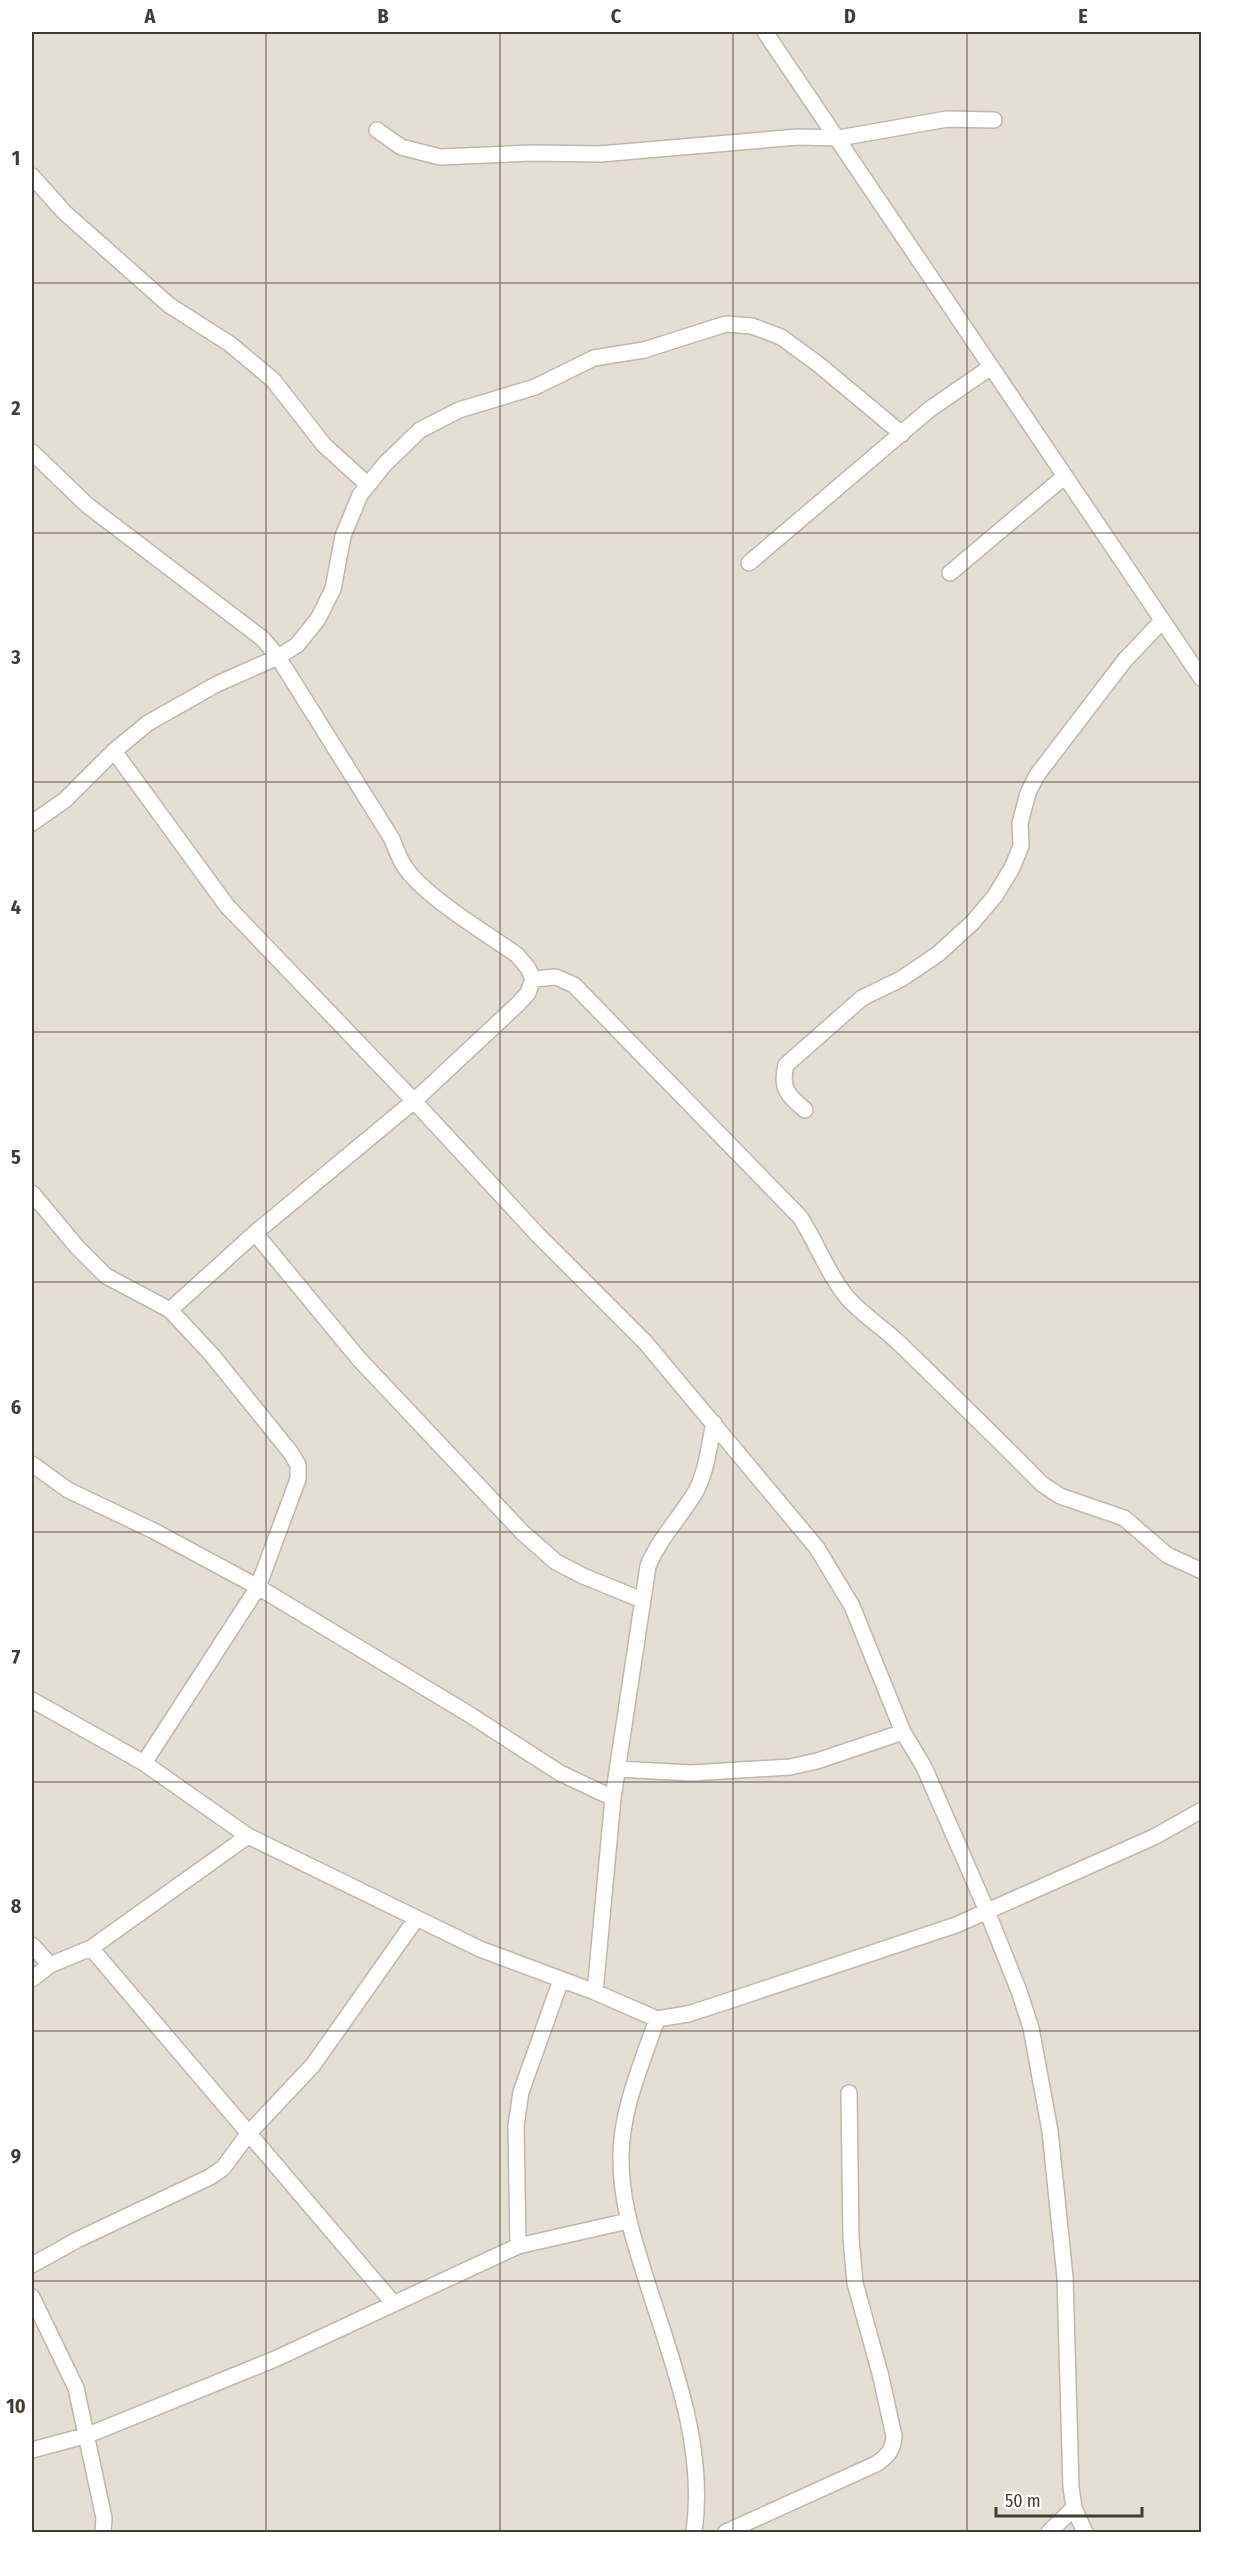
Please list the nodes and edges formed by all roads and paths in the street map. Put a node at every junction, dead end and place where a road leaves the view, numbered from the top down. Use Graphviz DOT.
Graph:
graph roads {
  1 [pos="765,32"];
  2 [pos="994,120"];
  3 [pos="377,130"];
  4 [pos="838,138"];
  5 [pos="32,176"];
  6 [pos="991,367"];
  7 [pos="902,434"];
  8 [pos="32,452"];
  9 [pos="1065,477"];
  10 [pos="368,484"];
  11 [pos="749,563"];
  12 [pos="950,573"];
  13 [pos="1162,621"];
  14 [pos="278,657"];
  15 [pos="1202,679"];
  16 [pos="114,751"];
  17 [pos="32,823"];
  18 [pos="533,979"];
  19 [pos="414,1101"];
  20 [pos="805,1110"];
  21 [pos="32,1193"];
  22 [pos="255,1233"];
  23 [pos="170,1310"];
  24 [pos="714,1423"];
  25 [pos="32,1464"];
  26 [pos="1202,1571"];
  27 [pos="258,1587"];
  28 [pos="642,1600"];
  29 [pos="32,1700"];
  30 [pos="903,1732"];
  31 [pos="144,1763"];
  32 [pos="618,1769"];
  33 [pos="613,1798"];
  34 [pos="1202,1810"];
  35 [pos="248,1836"];
  36 [pos="987,1911"];
  37 [pos="416,1919"];
  38 [pos="32,1945"];
  39 [pos="91,1948"];
  40 [pos="50,1965"];
  41 [pos="32,1978"];
  42 [pos="561,1980"];
  43 [pos="595,1992"];
  44 [pos="657,2019"];
  45 [pos="849,2093"];
  46 [pos="249,2133"];
  47 [pos="628,2221"];
  48 [pos="518,2246"];
  49 [pos="32,2265"];
  50 [pos="32,2297"];
  51 [pos="394,2304"];
  52 [pos="88,2435"];
  53 [pos="32,2450"];
  54 [pos="1074,2508"];
  55 [pos="103,2532"];
  56 [pos="694,2532"];
  57 [pos="726,2532"];
  58 [pos="1049,2532"];
  59 [pos="1085,2532"];
  1 -- 4 [label="street"];
  2 -- 4 [label="street"];
  3 -- 4 [label="street"];
  4 -- 6 [label="street"];
  5 -- 10 [label="street"];
  6 -- 7 [label="street"];
  6 -- 9 [label="street"];
  7 -- 10 [label="street"];
  7 -- 11 [label="street"];
  8 -- 14 [label="street"];
  9 -- 12 [label="street"];
  9 -- 13 [label="street"];
  10 -- 14 [label="street"];
  13 -- 15 [label="street"];
  13 -- 20 [label="street"];
  14 -- 16 [label="street"];
  14 -- 18 [label="street"];
  16 -- 17 [label="street"];
  16 -- 19 [label="street"];
  18 -- 19 [label="street"];
  18 -- 26 [label="street"];
  19 -- 22 [label="street"];
  19 -- 24 [label="street"];
  21 -- 23 [label="street"];
  22 -- 23 [label="street"];
  22 -- 28 [label="street"];
  23 -- 27 [label="street"];
  24 -- 28 [label="street"];
  24 -- 30 [label="street"];
  25 -- 27 [label="street"];
  27 -- 31 [label="street"];
  27 -- 33 [label="street"];
  28 -- 32 [label="street"];
  29 -- 31 [label="street"];
  30 -- 32 [label="street"];
  30 -- 36 [label="street"];
  31 -- 35 [label="street"];
  32 -- 33 [label="street"];
  33 -- 43 [label="street"];
  34 -- 36 [label="street"];
  35 -- 37 [label="street"];
  35 -- 39 [label="street"];
  36 -- 44 [label="street"];
  36 -- 54 [label="street"];
  37 -- 42 [label="street"];
  37 -- 46 [label="street"];
  38 -- 40 [label="street"];
  39 -- 40 [label="street"];
  39 -- 46 [label="street"];
  40 -- 41 [label="street"];
  42 -- 43 [label="street"];
  42 -- 48 [label="street"];
  43 -- 44 [label="street"];
  44 -- 47 [label="street"];
  45 -- 57 [label="street"];
  46 -- 49 [label="street"];
  46 -- 51 [label="street"];
  47 -- 48 [label="street"];
  47 -- 56 [label="street"];
  48 -- 51 [label="street"];
  50 -- 52 [label="street"];
  51 -- 52 [label="street"];
  52 -- 53 [label="street"];
  52 -- 55 [label="street"];
  54 -- 58 [label="street"];
  54 -- 59 [label="street"];
}
